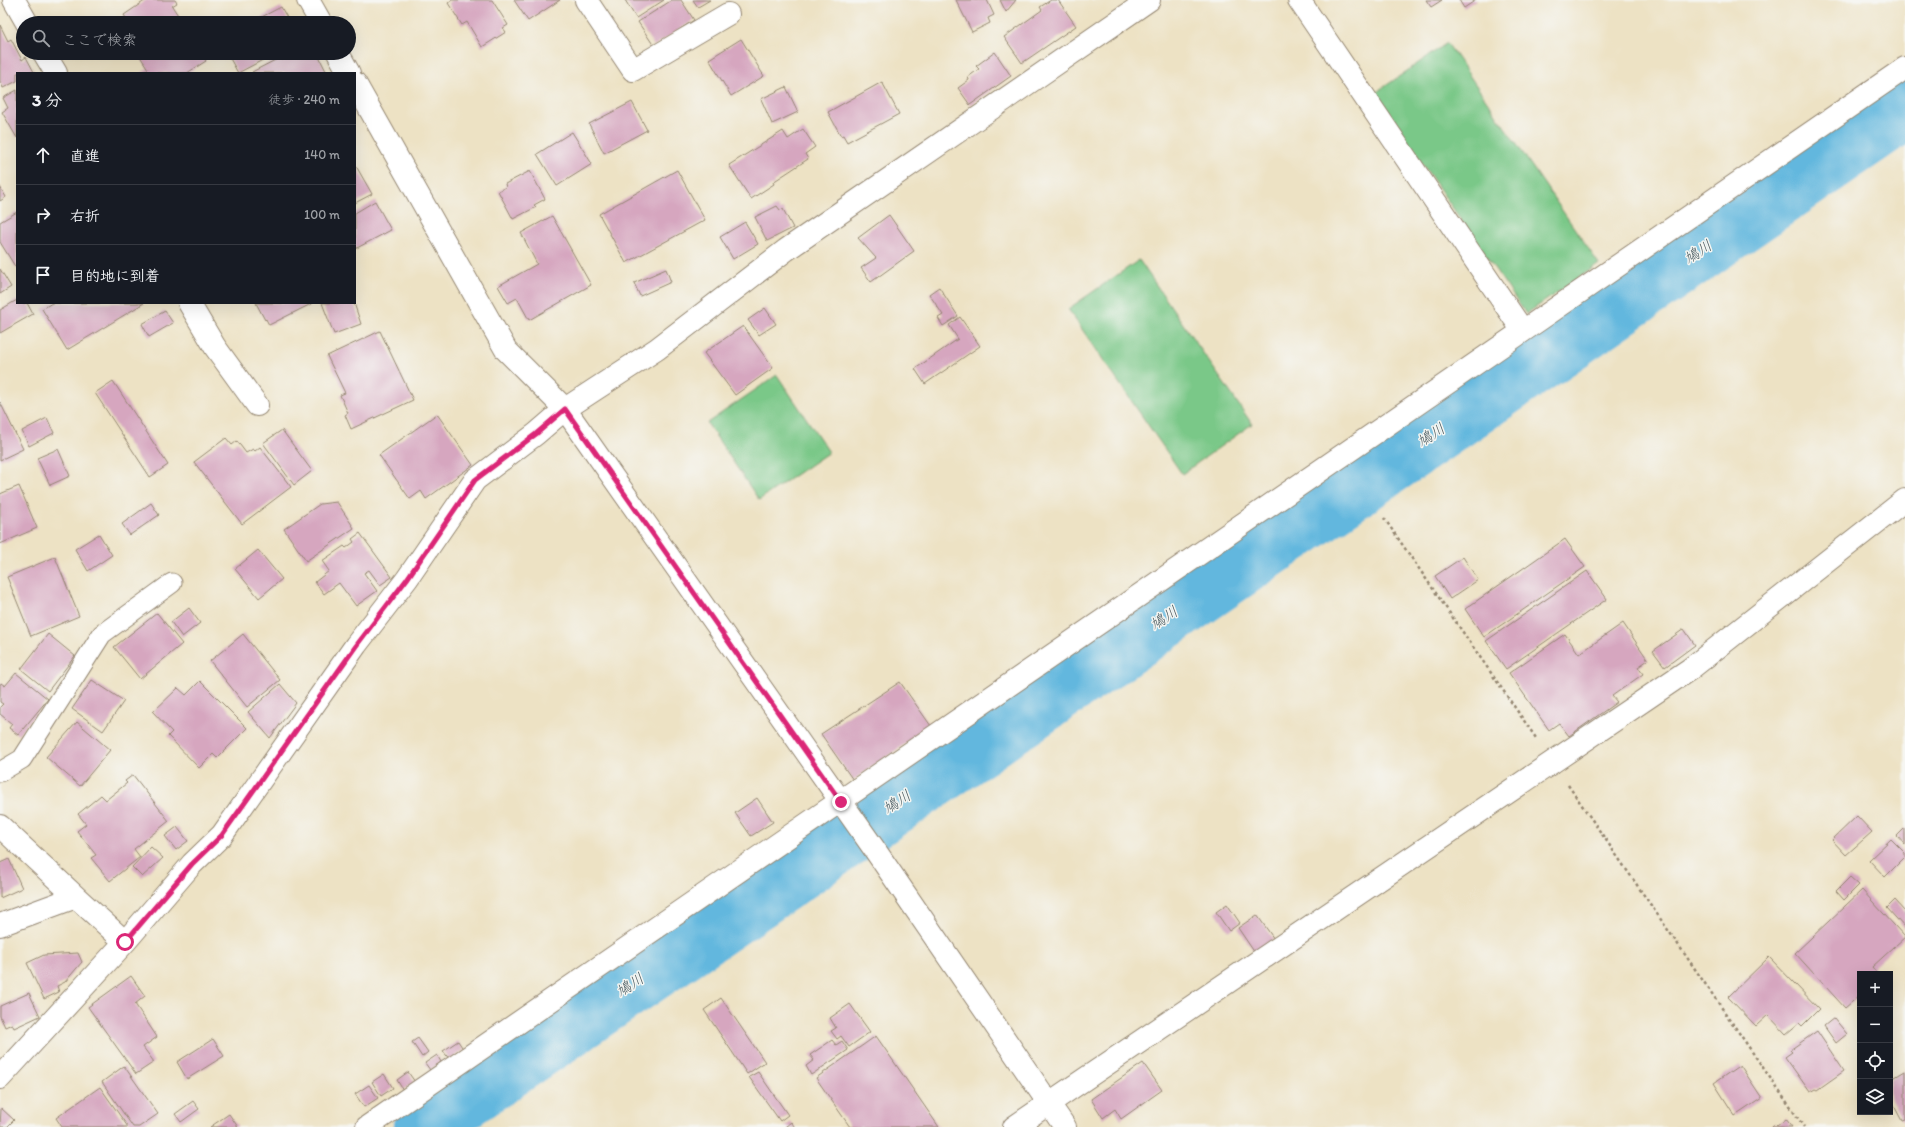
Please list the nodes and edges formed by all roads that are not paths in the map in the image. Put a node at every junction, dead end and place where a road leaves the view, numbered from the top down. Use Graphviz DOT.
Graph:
graph roads {
  1 [pos="14,0"];
  2 [pos="308,0"];
  3 [pos="586,0"];
  4 [pos="1149,0"];
  5 [pos="1299,0"];
  6 [pos="728,14"];
  7 [pos="23,16"];
  8 [pos="317,16"];
  9 [pos="48,60"];
  10 [pos="342,60"];
  11 [pos="1905,68"];
  12 [pos="55,72"];
  13 [pos="348,72"];
  14 [pos="356,85"];
  15 [pos="190,304"];
  16 [pos="1523,331"];
  17 [pos="257,405"];
  18 [pos="565,409"];
  19 [pos="1905,500"];
  20 [pos="172,583"];
  21 [pos="0,772"];
  22 [pos="845,807"];
  23 [pos="0,826"];
  24 [pos="76,897"];
  25 [pos="0,925"];
  26 [pos="125,942"];
  27 [pos="0,1078"];
  28 [pos="1048,1103"];
  29 [pos="367,1127"];
  30 [pos="1014,1127"];
  31 [pos="1065,1127"];
  1 -- 7 [label="street"];
  2 -- 8 [label="street"];
  3 -- 6 [label="street"];
  4 -- 18 [label="street"];
  5 -- 16 [label="street"];
  9 -- 12 [label="street"];
  10 -- 13 [label="street"];
  11 -- 16 [label="street"];
  14 -- 18 [label="street"];
  15 -- 17 [label="street"];
  16 -- 22 [label="street"];
  18 -- 22 [label="street"];
  18 -- 26 [label="street"];
  19 -- 28 [label="street"];
  20 -- 21 [label="lane"];
  22 -- 28 [label="street"];
  22 -- 29 [label="street"];
  23 -- 24 [label="street"];
  24 -- 25 [label="street"];
  24 -- 26 [label="street"];
  26 -- 27 [label="street"];
  28 -- 30 [label="street"];
  28 -- 31 [label="street"];
}
